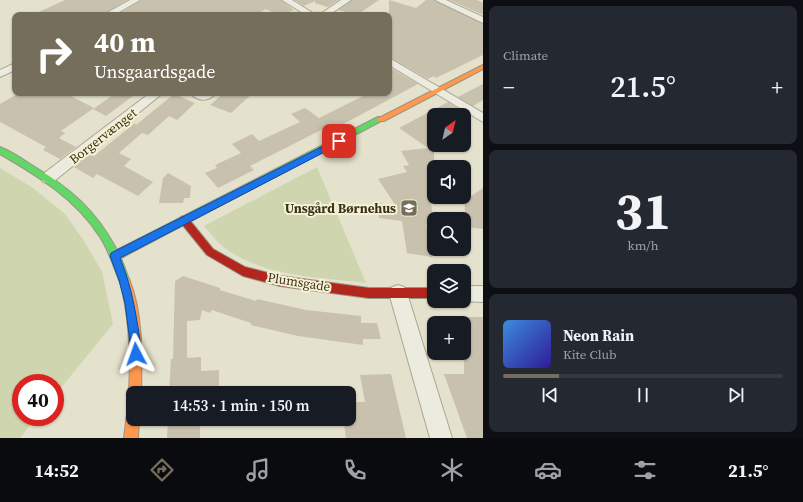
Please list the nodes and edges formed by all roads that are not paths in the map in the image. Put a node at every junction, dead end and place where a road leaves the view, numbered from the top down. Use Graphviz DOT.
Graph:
graph roads {
  1 [pos="136,0"];
  2 [pos="286,0"];
  3 [pos="347,0"];
  4 [pos="439,0"];
  5 [pos="114,12"];
  6 [pos="307,12"];
  7 [pos="328,12"];
  8 [pos="483,20"];
  9 [pos="392,63"];
  10 [pos="483,67"];
  11 [pos="12,68"];
  12 [pos="0,74"];
  13 [pos="437,90"];
  14 [pos="152,96"];
  15 [pos="483,118"];
  16 [pos="0,150"];
  17 [pos="48,178"];
  18 [pos="184,220"];
  19 [pos="115,256"];
  20 [pos="398,293"];
  21 [pos="427,293"];
  22 [pos="471,294"];
  23 [pos="483,294"];
  24 [pos="135,386"];
  25 [pos="132,426"];
  26 [pos="131,438"];
  27 [pos="441,438"];
  1 -- 5 [label="street"];
  2 -- 6 [label="street"];
  3 -- 7 [label="street"];
  4 -- 8 [label="street"];
  9 -- 13 [label="street"];
  10 -- 13 [label="street"];
  11 -- 12 [label="street"];
  13 -- 15 [label="street"];
  13 -- 18 [label="street"];
  14 -- 17 [label="street, Borgervænget"];
  16 -- 17 [label="street"];
  17 -- 19 [label="street"];
  18 -- 19 [label="street"];
  18 -- 20 [label="street, Plumsgade"];
  19 -- 24 [label="street"];
  20 -- 21 [label="street, Plumsgade"];
  20 -- 27 [label="street"];
  22 -- 23 [label="street"];
  25 -- 26 [label="street"];
}
